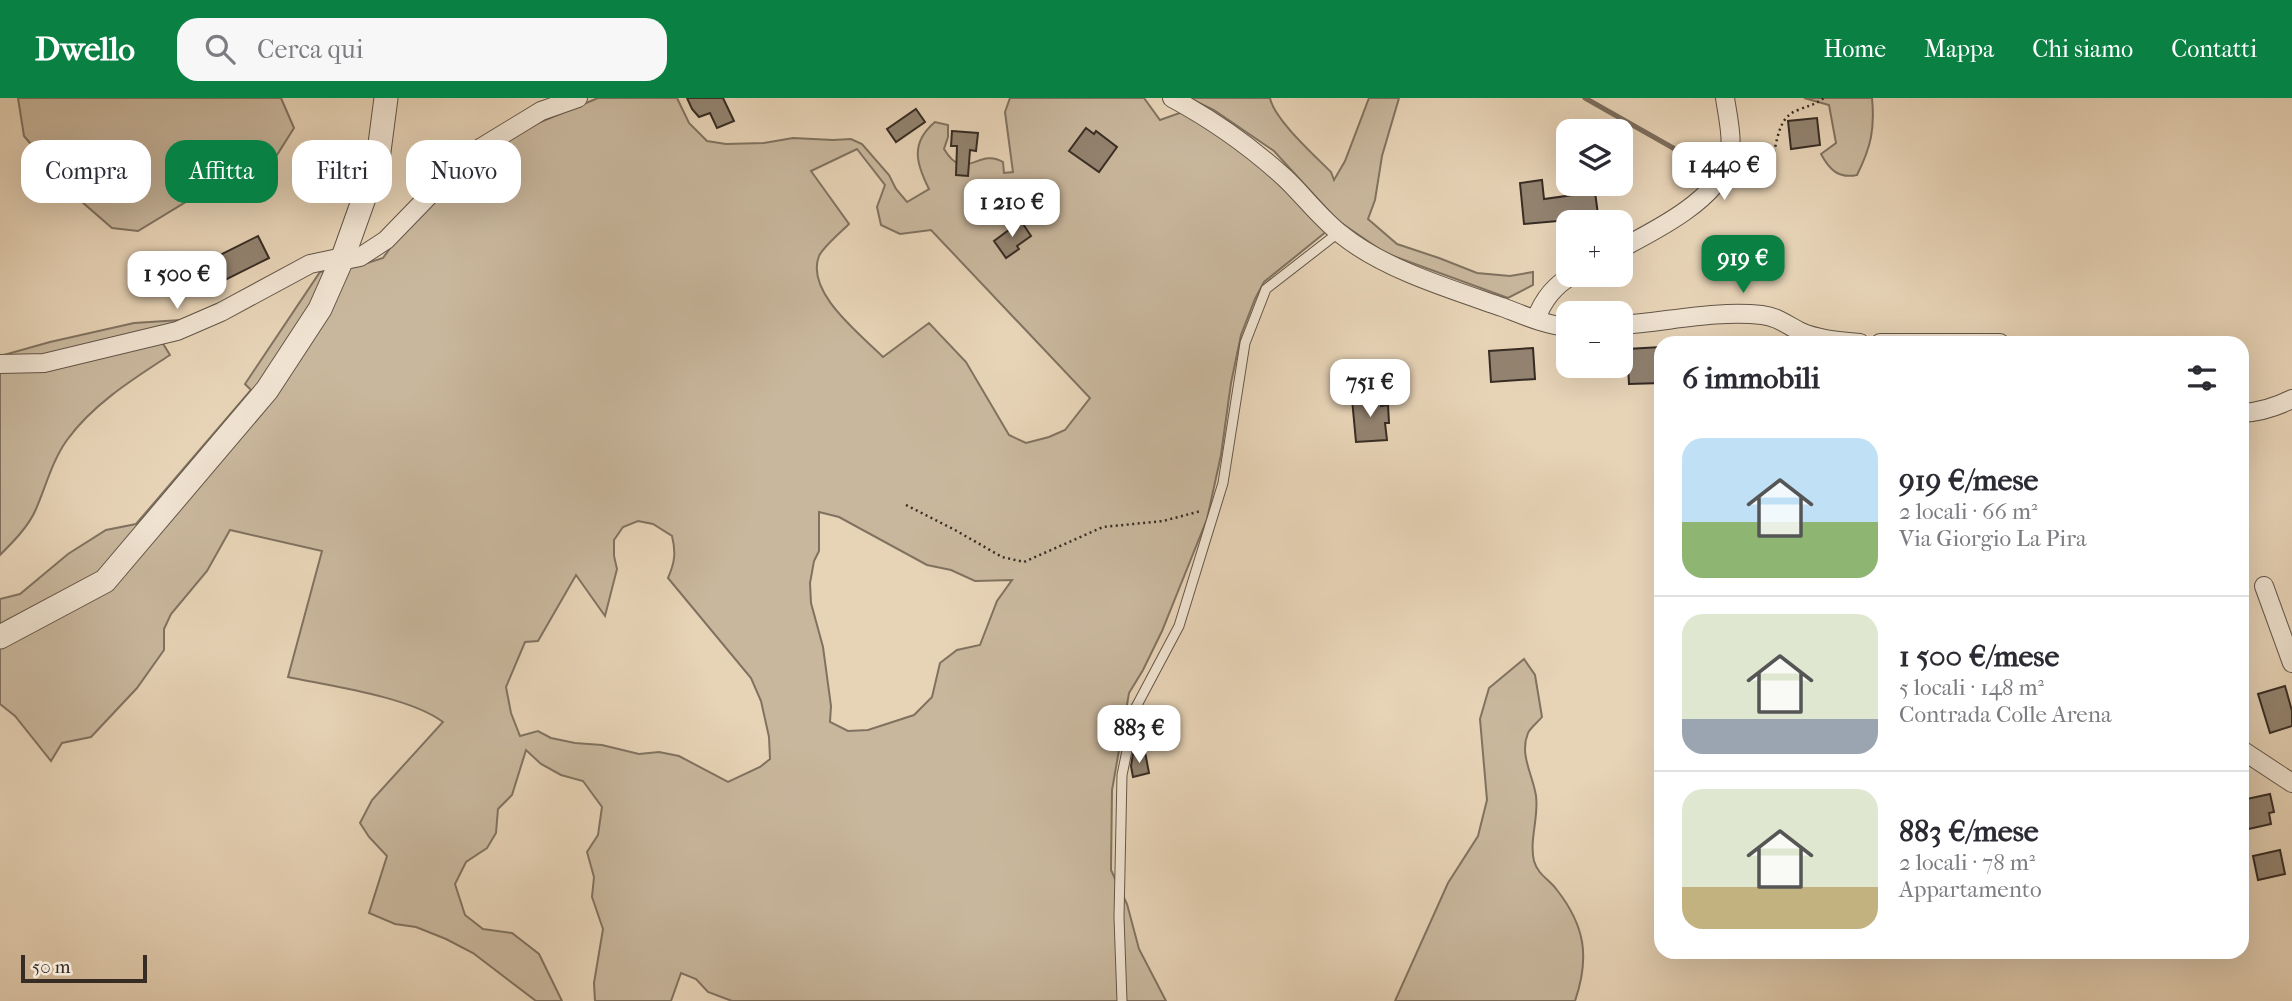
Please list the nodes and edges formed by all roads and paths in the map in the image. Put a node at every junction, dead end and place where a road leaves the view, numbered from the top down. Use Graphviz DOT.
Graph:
graph roads {
  1 [pos="386,98"];
  2 [pos="578,98"];
  3 [pos="1172,98"];
  4 [pos="1725,98"];
  5 [pos="1824,98"];
  6 [pos="542,104"];
  7 [pos="1774,152"];
  8 [pos="1338,233"];
  9 [pos="1633,242"];
  10 [pos="343,257"];
  11 [pos="1557,287"];
  12 [pos="1536,320"];
  13 [pos="1556,324"];
  14 [pos="1633,324"];
  15 [pos="1808,336"];
  16 [pos="0,364"];
  17 [pos="2292,399"];
  18 [pos="2249,412"];
  19 [pos="906,505"];
  20 [pos="1217,505"];
  21 [pos="2264,586"];
  22 [pos="0,637"];
  23 [pos="2292,663"];
  24 [pos="2249,755"];
  25 [pos="2290,782"];
  26 [pos="2292,800"];
  27 [pos="1122,1001"];
  1 -- 10 [label="street"];
  2 -- 6 [label="street"];
  3 -- 8 [label="street"];
  4 -- 9 [label="street"];
  5 -- 7 [label="path"];
  6 -- 10 [label="street"];
  8 -- 12 [label="street"];
  8 -- 20 [label="lane"];
  10 -- 16 [label="street"];
  10 -- 22 [label="street"];
  11 -- 12 [label="street"];
  12 -- 13 [label="street"];
  14 -- 15 [label="street"];
  17 -- 18 [label="street"];
  19 -- 20 [label="path"];
  20 -- 27 [label="lane"];
  21 -- 23 [label="street"];
  24 -- 25 [label="street"];
  25 -- 26 [label="street"];
}
